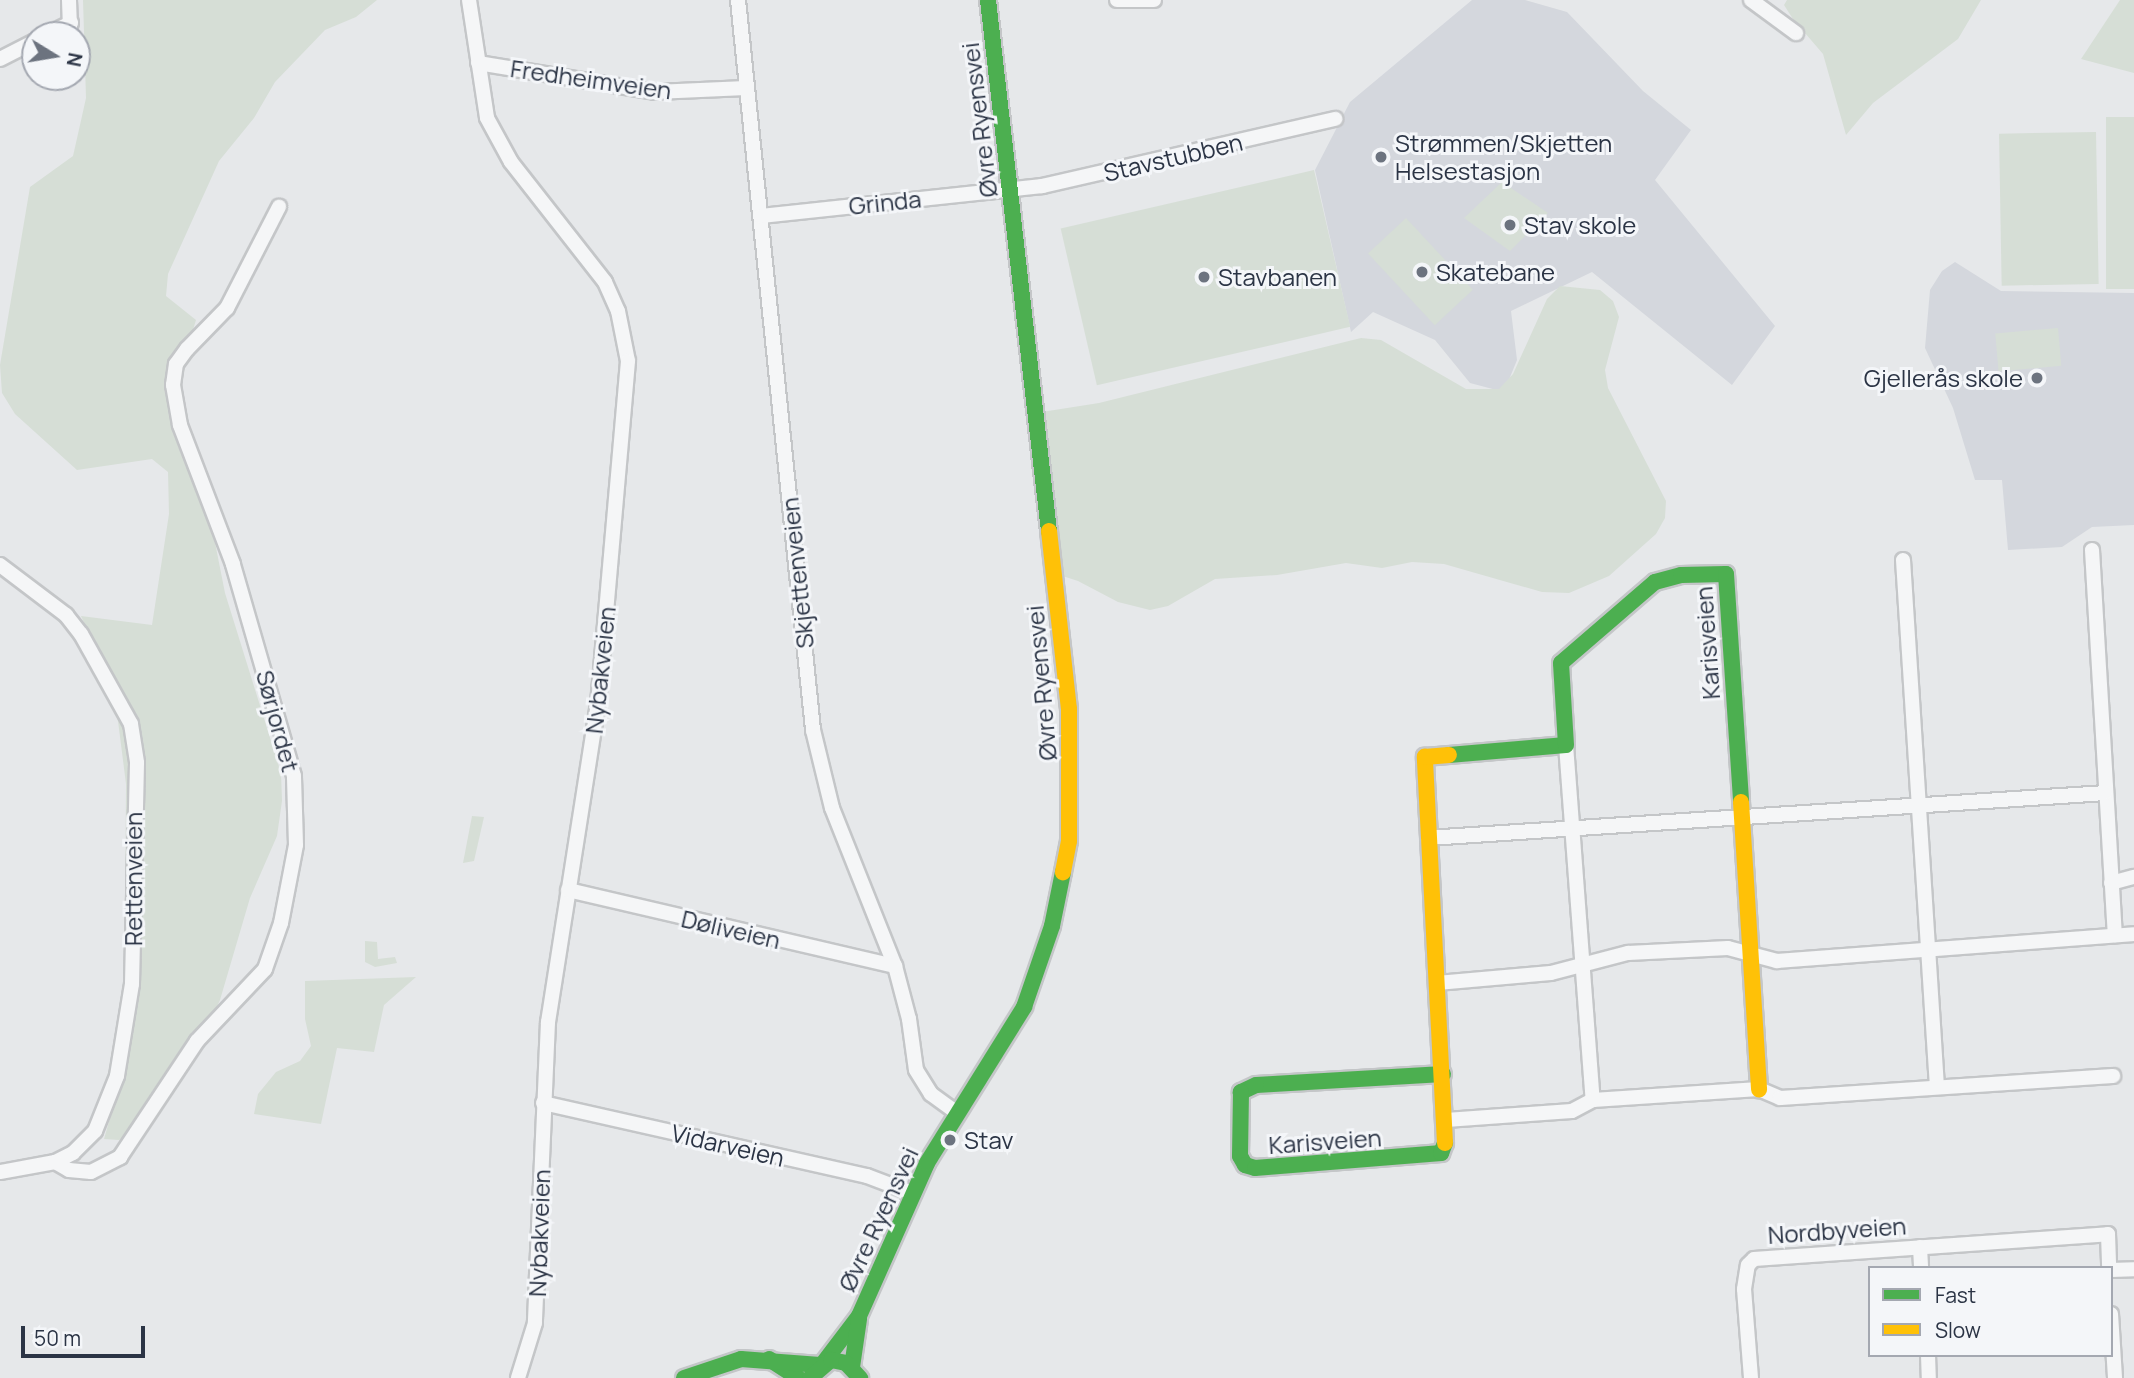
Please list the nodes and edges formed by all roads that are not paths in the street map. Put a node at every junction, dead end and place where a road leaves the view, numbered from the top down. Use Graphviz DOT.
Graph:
graph roads {
  1 [pos="69,0"];
  2 [pos="469,0"];
  3 [pos="738,0"];
  4 [pos="988,0"];
  5 [pos="1117,0"];
  6 [pos="1154,0"];
  7 [pos="1751,0"];
  8 [pos="70,21"];
  9 [pos="1796,33"];
  10 [pos="21,48"];
  11 [pos="0,59"];
  12 [pos="478,63"];
  13 [pos="746,88"];
  14 [pos="1335,119"];
  15 [pos="1010,189"];
  16 [pos="279,206"];
  17 [pos="761,216"];
  18 [pos="2092,550"];
  19 [pos="1903,561"];
  20 [pos="0,565"];
  21 [pos="1566,745"];
  22 [pos="2106,793"];
  23 [pos="1919,806"];
  24 [pos="1742,817"];
  25 [pos="1573,828"];
  26 [pos="1428,838"];
  27 [pos="2134,877"];
  28 [pos="2111,883"];
  29 [pos="568,890"];
  30 [pos="2134,934"];
  31 [pos="2115,935"];
  32 [pos="1928,949"];
  33 [pos="1752,954"];
  34 [pos="895,966"];
  35 [pos="1584,966"];
  36 [pos="1437,983"];
  37 [pos="1443,1074"];
  38 [pos="2113,1076"];
  39 [pos="1937,1087"];
  40 [pos="1759,1089"];
  41 [pos="1593,1100"];
  42 [pos="543,1103"];
  43 [pos="957,1113"];
  44 [pos="1446,1120"];
  45 [pos="55,1162"];
  46 [pos="0,1172"];
  47 [pos="912,1193"];
  48 [pos="1920,1247"];
  49 [pos="1921,1266"];
  50 [pos="2110,1266"];
  51 [pos="2113,1269"];
  52 [pos="2134,1269"];
  53 [pos="859,1316"];
  54 [pos="2113,1346"];
  55 [pos="1928,1357"];
  56 [pos="768,1359"];
  57 [pos="818,1368"];
  58 [pos="859,1375"];
  59 [pos="518,1378"];
  60 [pos="684,1378"];
  61 [pos="798,1378"];
  62 [pos="1751,1378"];
  63 [pos="1929,1378"];
  64 [pos="2115,1378"];
  1 -- 8 [label="street"];
  2 -- 12 [label="street, Nybakveien"];
  3 -- 13 [label="street, Skjettenveien"];
  4 -- 15 [label="street, Øvre Ryensvei"];
  5 -- 6 [label="street"];
  7 -- 9 [label="street"];
  10 -- 11 [label="street"];
  12 -- 13 [label="street, Fredheimveien"];
  12 -- 29 [label="street, Nybakveien"];
  13 -- 17 [label="street, Skjettenveien"];
  14 -- 15 [label="street, Stavstubben"];
  15 -- 17 [label="street, Grinda"];
  15 -- 43 [label="street, Øvre Ryensvei"];
  16 -- 45 [label="street, Sørjordet"];
  17 -- 34 [label="street, Skjettenveien"];
  18 -- 22 [label="street"];
  19 -- 23 [label="street"];
  20 -- 45 [label="street, Rettenveien"];
  21 -- 24 [label="street, Karisveien"];
  21 -- 25 [label="street, Karisveien"];
  21 -- 26 [label="street, Karisveien"];
  22 -- 23 [label="street"];
  22 -- 28 [label="street"];
  23 -- 24 [label="street"];
  23 -- 32 [label="street"];
  24 -- 25 [label="street"];
  24 -- 33 [label="street, Karisveien"];
  25 -- 26 [label="street"];
  25 -- 35 [label="street, Karisveien"];
  26 -- 36 [label="street, Karisveien"];
  27 -- 28 [label="street"];
  28 -- 31 [label="street"];
  29 -- 34 [label="street, Døliveien"];
  29 -- 42 [label="street, Nybakveien"];
  30 -- 31 [label="street"];
  31 -- 32 [label="street"];
  32 -- 33 [label="street"];
  32 -- 39 [label="street"];
  33 -- 35 [label="street"];
  33 -- 40 [label="street, Karisveien"];
  34 -- 43 [label="street, Skjettenveien"];
  35 -- 36 [label="street"];
  35 -- 41 [label="street, Karisveien"];
  36 -- 37 [label="street, Karisveien"];
  37 -- 44 [label="street, Karisveien"];
  37 -- 44 [label="street, Karisveien"];
  38 -- 39 [label="street"];
  39 -- 40 [label="street"];
  40 -- 41 [label="street"];
  41 -- 44 [label="street"];
  42 -- 47 [label="street, Vidarveien"];
  42 -- 59 [label="street, Nybakveien"];
  43 -- 47 [label="street, Øvre Ryensvei"];
  45 -- 46 [label="street, Rettenveien"];
  47 -- 53 [label="street, Øvre Ryensvei"];
  48 -- 49 [label="street, Nordbyveien"];
  48 -- 50 [label="street, Nordbyveien"];
  48 -- 62 [label="street, Nordbyveien"];
  51 -- 52 [label="street, Nordbyveien"];
  53 -- 57 [label="street, Øvre Ryensvei"];
  53 -- 58 [label="street, Øvre Ryensvei"];
  54 -- 64 [label="street"];
  55 -- 63 [label="street"];
  56 -- 57 [label="street"];
  56 -- 60 [label="street"];
  56 -- 61 [label="street"];
  57 -- 58 [label="street"];
}
